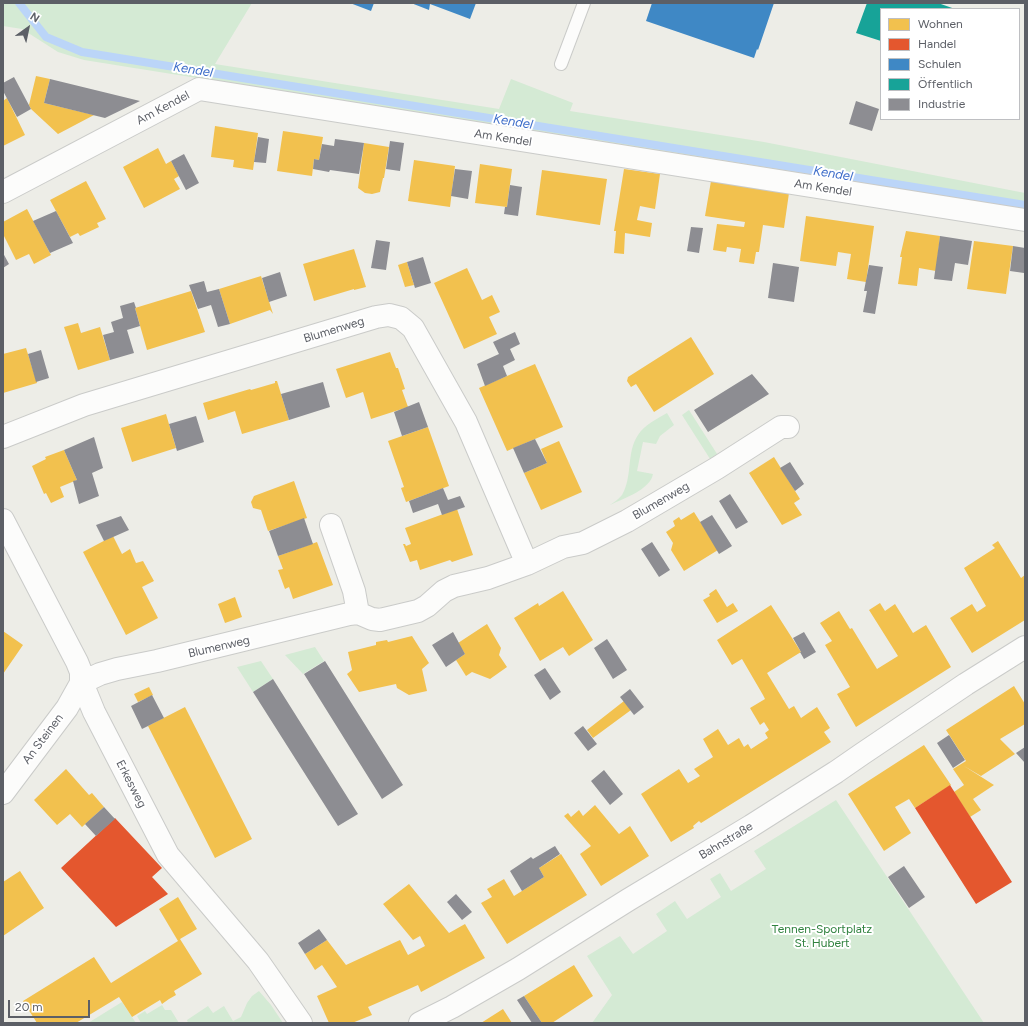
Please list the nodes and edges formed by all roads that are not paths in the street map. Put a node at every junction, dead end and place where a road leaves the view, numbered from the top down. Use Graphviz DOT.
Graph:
graph roads {
  1 [pos="584,3"];
  2 [pos="561,64"];
  3 [pos="3,192"];
  4 [pos="1025,220"];
  5 [pos="788,427"];
  6 [pos="3,437"];
  7 [pos="3,520"];
  8 [pos="330,525"];
  9 [pos="527,564"];
  10 [pos="358,613"];
  11 [pos="1025,647"];
  12 [pos="81,683"];
  13 [pos="3,793"];
  14 [pos="301,1023"];
  15 [pos="420,1023"];
  1 -- 2 [label="lane"];
  3 -- 4 [label="street, Am Kendel"];
  5 -- 9 [label="street, Blumenweg"];
  6 -- 9 [label="street, Blumenweg"];
  7 -- 12 [label="street, Erkesweg"];
  8 -- 10 [label="street"];
  9 -- 10 [label="street, Blumenweg"];
  10 -- 12 [label="street, Blumenweg"];
  11 -- 15 [label="street, Bahnstraße"];
  12 -- 13 [label="street, An Steinen"];
  12 -- 14 [label="street, Erkesweg"];
}
